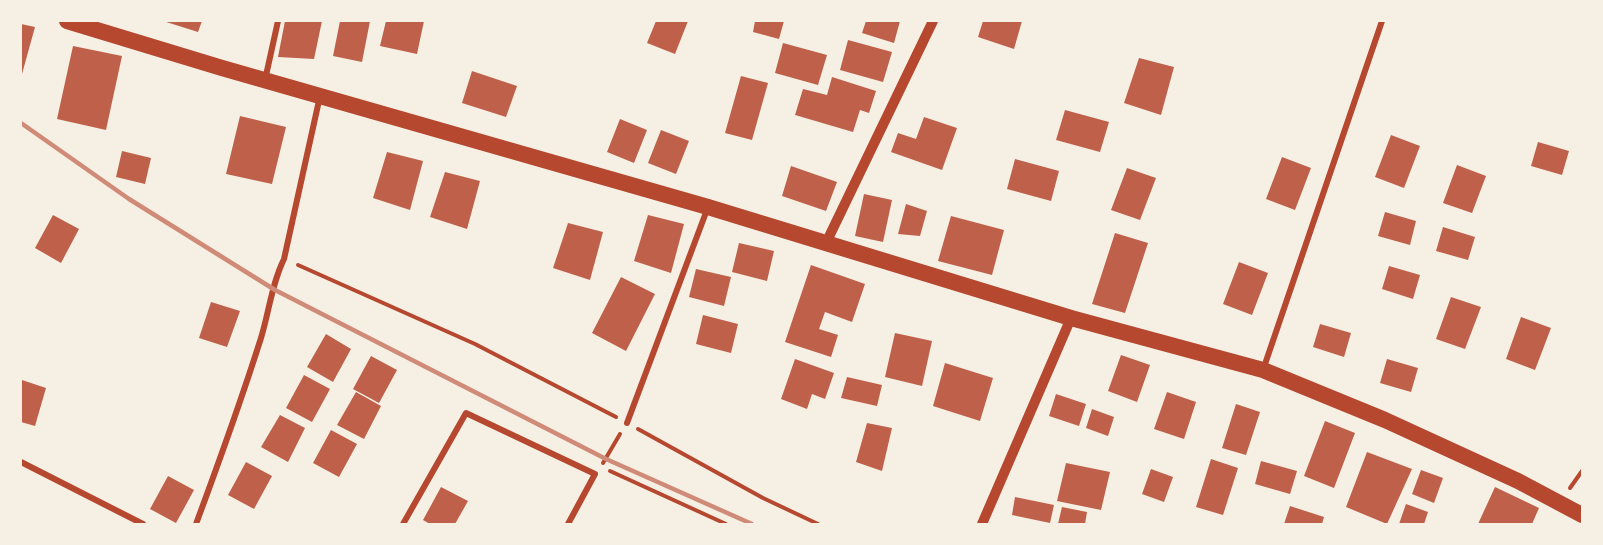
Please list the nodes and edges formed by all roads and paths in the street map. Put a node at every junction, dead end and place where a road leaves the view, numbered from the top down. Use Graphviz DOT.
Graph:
graph roads {
  1 [pos="67,21"];
  2 [pos="278,21"];
  3 [pos="933,21"];
  4 [pos="1382,21"];
  5 [pos="265,80"];
  6 [pos="321,96"];
  7 [pos="708,207"];
  8 [pos="825,245"];
  9 [pos="285,259"];
  10 [pos="1071,318"];
  11 [pos="1263,370"];
  12 [pos="627,423"];
  13 [pos="21,462"];
  14 [pos="1582,515"];
  15 [pos="143,524"];
  16 [pos="196,524"];
  17 [pos="403,524"];
  18 [pos="568,524"];
  19 [pos="726,524"];
  20 [pos="818,524"];
  21 [pos="982,524"];
  1 -- 5 [label="highway"];
  2 -- 5 [label="street"];
  3 -- 8 [label="street"];
  4 -- 11 [label="street"];
  5 -- 6 [label="highway"];
  6 -- 7 [label="highway"];
  6 -- 9 [label="street"];
  7 -- 8 [label="highway"];
  7 -- 12 [label="street"];
  8 -- 10 [label="highway"];
  9 -- 12 [label="path"];
  9 -- 16 [label="street"];
  10 -- 11 [label="highway"];
  10 -- 21 [label="street"];
  11 -- 14 [label="highway"];
  12 -- 19 [label="path"];
  12 -- 20 [label="path"];
  13 -- 15 [label="street"];
  17 -- 18 [label="street"];
}
